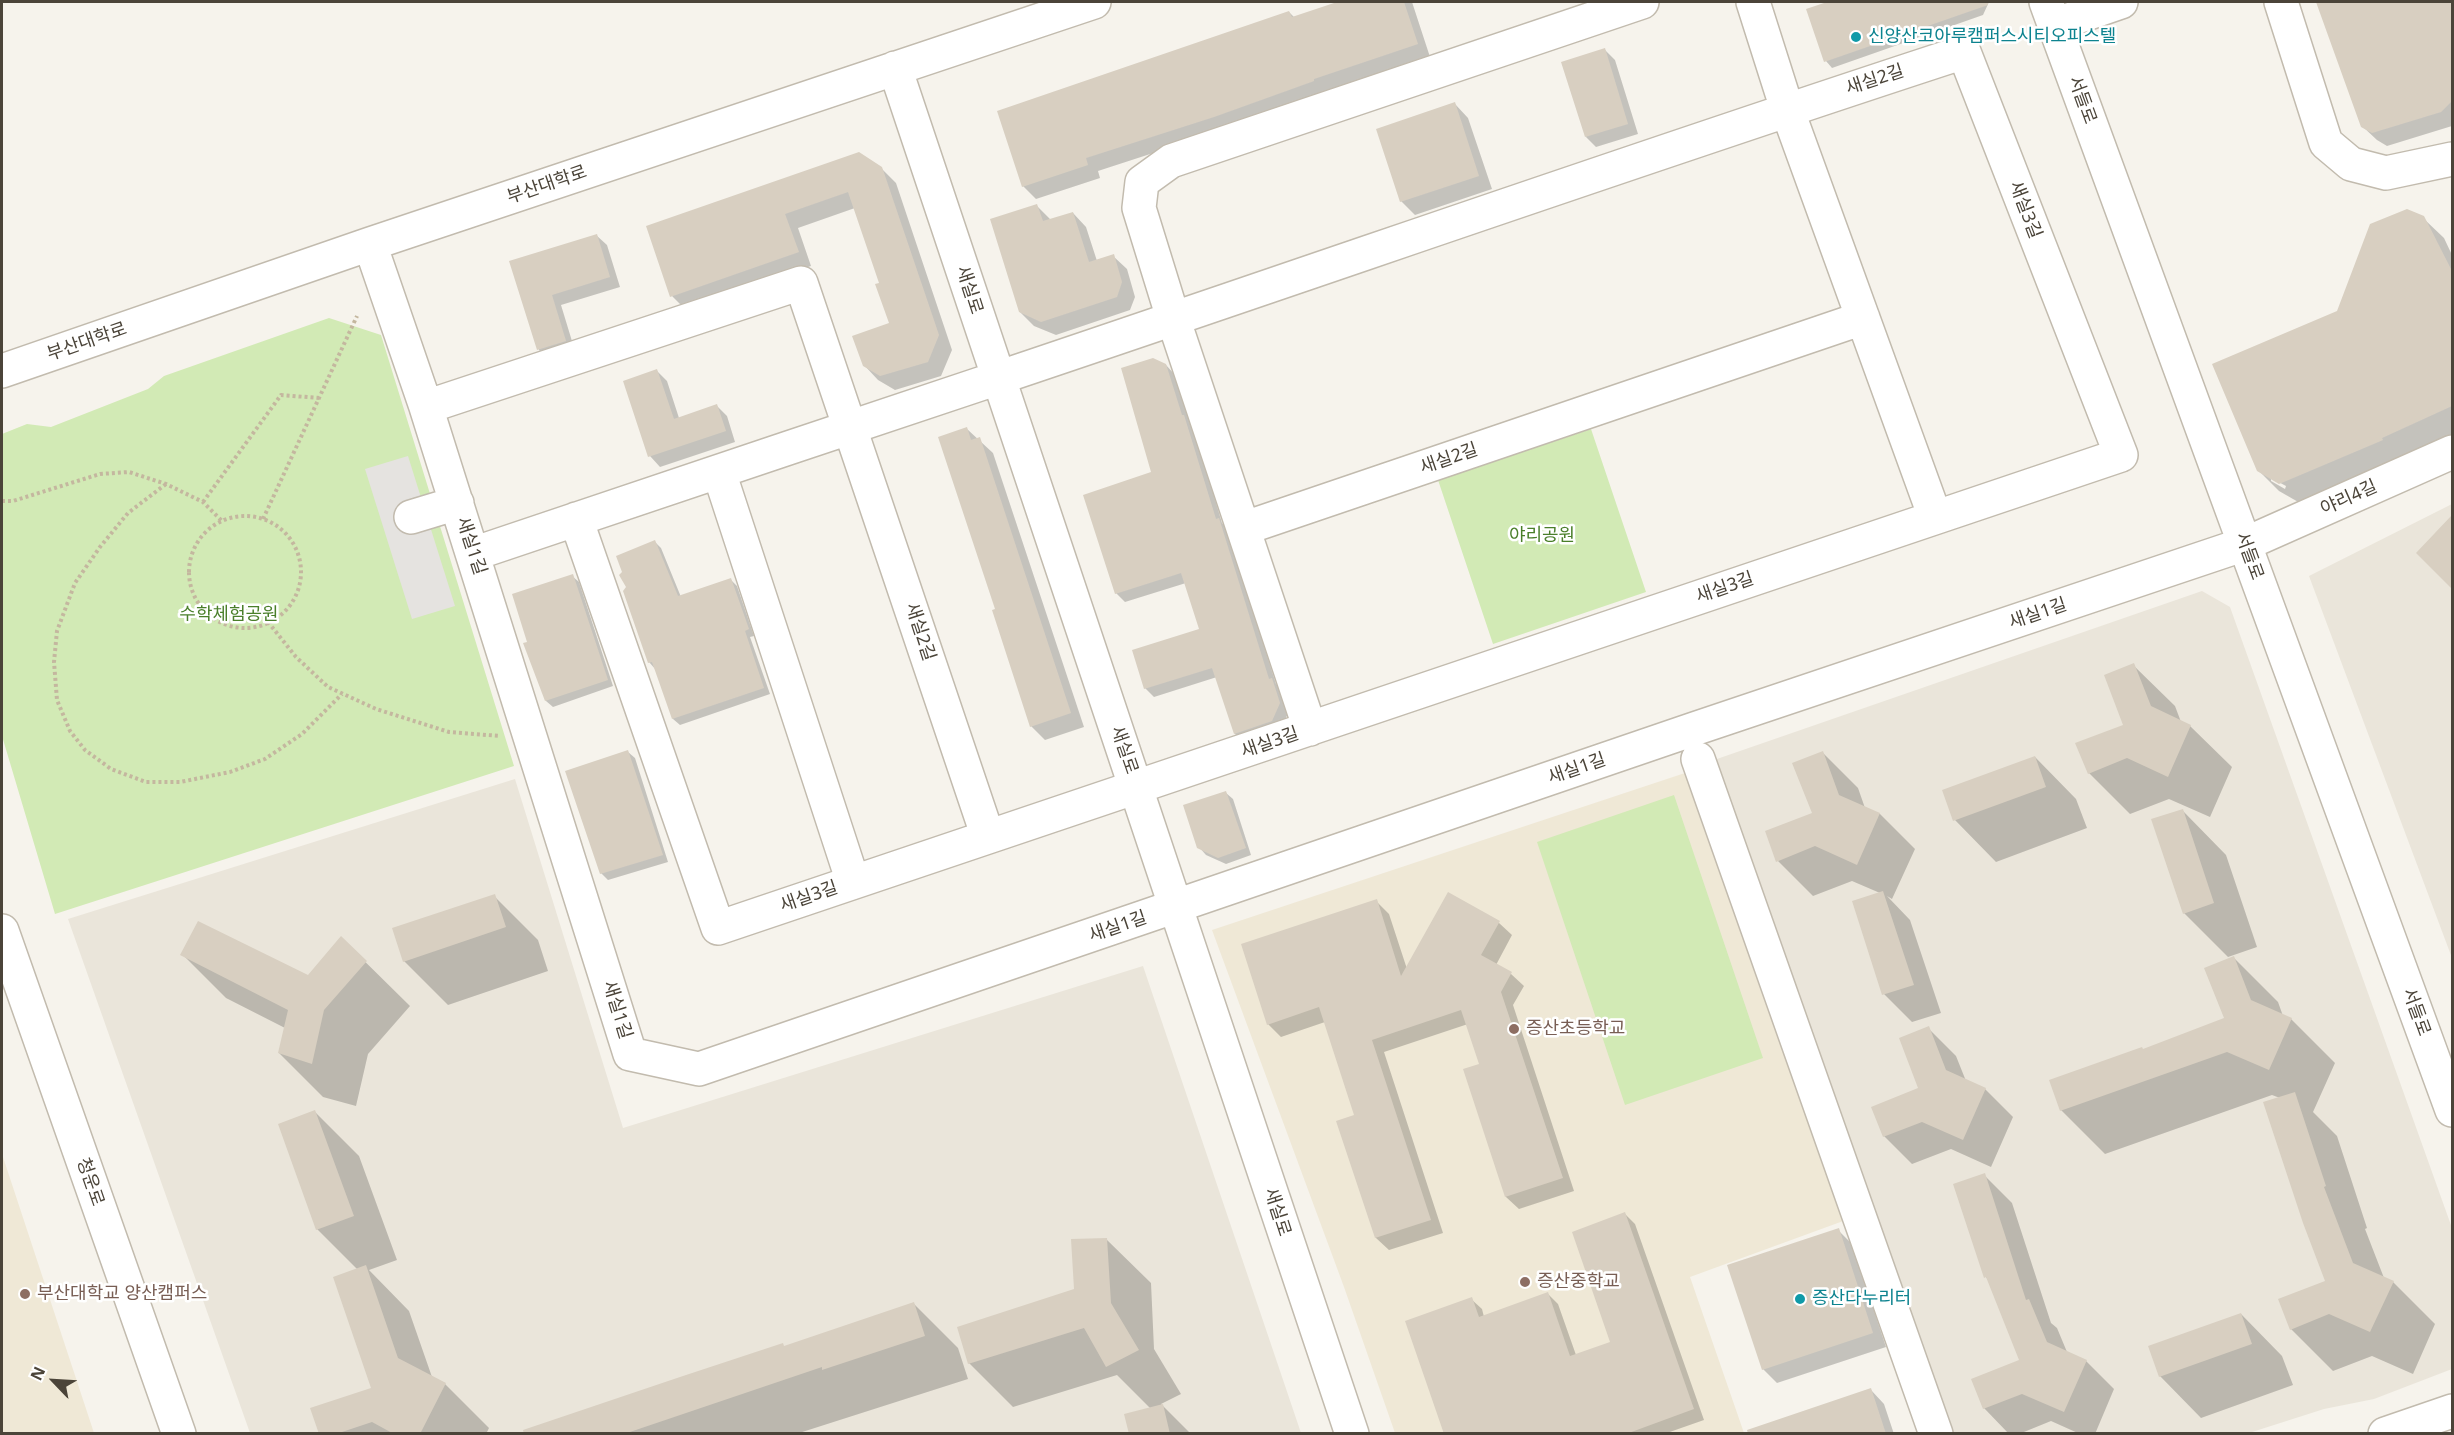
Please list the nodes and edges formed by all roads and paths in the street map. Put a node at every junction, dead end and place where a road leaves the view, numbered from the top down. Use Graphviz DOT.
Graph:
graph roads {
  1 [pos="1094,2"];
  2 [pos="1642,2"];
  3 [pos="1753,2"];
  4 [pos="2121,2"];
  5 [pos="2281,2"];
  6 [pos="2050,13"];
  7 [pos="1964,52"];
  8 [pos="895,68"];
  9 [pos="1787,109"];
  10 [pos="2452,159"];
  11 [pos="370,244"];
  12 [pos="357,316"];
  13 [pos="1173,318"];
  14 [pos="1863,318"];
  15 [pos="2,371"];
  16 [pos="999,378"];
  17 [pos="319,398"];
  18 [pos="426,407"];
  19 [pos="851,426"];
  20 [pos="2452,452"];
  21 [pos="718,472"];
  22 [pos="166,484"];
  23 [pos="2,501"];
  24 [pos="203,501"];
  25 [pos="457,503"];
  26 [pos="411,517"];
  27 [pos="1935,517"];
  28 [pos="263,519"];
  29 [pos="576,519"];
  30 [pos="222,521"];
  31 [pos="1245,528"];
  32 [pos="2245,544"];
  33 [pos="473,554"];
  34 [pos="268,622"];
  35 [pos="342,694"];
  36 [pos="1310,729"];
  37 [pos="504,736"];
  38 [pos="1698,759"];
  39 [pos="1137,788"];
  40 [pos="988,837"];
  41 [pos="853,882"];
  42 [pos="1176,907"];
  43 [pos="2,931"];
  44 [pos="2452,1110"];
  45 [pos="2452,1411"];
  46 [pos="179,1434"];
  47 [pos="1352,1434"];
  48 [pos="1936,1434"];
  49 [pos="2385,1434"];
  1 -- 8 [label="street, 부산대학로"];
  2 -- 13 [label="street"];
  3 -- 9 [label="street"];
  4 -- 6 [label="street"];
  5 -- 10 [label="street"];
  6 -- 32 [label="street, 서들로"];
  7 -- 9 [label="street, 새실2길"];
  7 -- 27 [label="street, 새실3길"];
  8 -- 11 [label="street, 부산대학로"];
  8 -- 16 [label="street, 새실로"];
  9 -- 13 [label="street, 새실2길"];
  9 -- 14 [label="street"];
  11 -- 15 [label="street, 부산대학로"];
  11 -- 18 [label="street, 새실1길"];
  12 -- 17 [label="path"];
  13 -- 16 [label="street, 새실2길"];
  13 -- 31 [label="street"];
  14 -- 27 [label="street"];
  14 -- 31 [label="street, 새실2길"];
  16 -- 19 [label="street, 새실2길"];
  16 -- 39 [label="street, 새실로"];
  17 -- 24 [label="path"];
  17 -- 28 [label="path"];
  18 -- 19 [label="street"];
  18 -- 25 [label="street, 새실1길"];
  19 -- 21 [label="street, 새실2길"];
  19 -- 40 [label="street, 새실2길"];
  20 -- 32 [label="street, 야리4길"];
  21 -- 29 [label="street, 새실2길"];
  21 -- 41 [label="street"];
  22 -- 23 [label="path"];
  22 -- 24 [label="path"];
  22 -- 35 [label="path"];
  24 -- 30 [label="path"];
  25 -- 26 [label="street"];
  25 -- 33 [label="street, 새실1길"];
  27 -- 36 [label="street, 새실3길"];
  28 -- 30 [label="path"];
  28 -- 34 [label="path"];
  29 -- 33 [label="street, 새실2길"];
  29 -- 41 [label="street, 새실3길"];
  30 -- 34 [label="path"];
  31 -- 36 [label="street, 새실3길"];
  32 -- 42 [label="street, 새실1길"];
  32 -- 44 [label="street, 서들로"];
  33 -- 42 [label="street, 새실1길"];
  34 -- 35 [label="path"];
  35 -- 37 [label="path"];
  36 -- 39 [label="street, 새실3길"];
  38 -- 48 [label="street"];
  39 -- 40 [label="street, 새실3길"];
  39 -- 42 [label="street, 새실로"];
  40 -- 41 [label="street, 새실3길"];
  42 -- 47 [label="street, 새실로"];
  43 -- 46 [label="street, 청운로"];
  45 -- 49 [label="street"];
}
